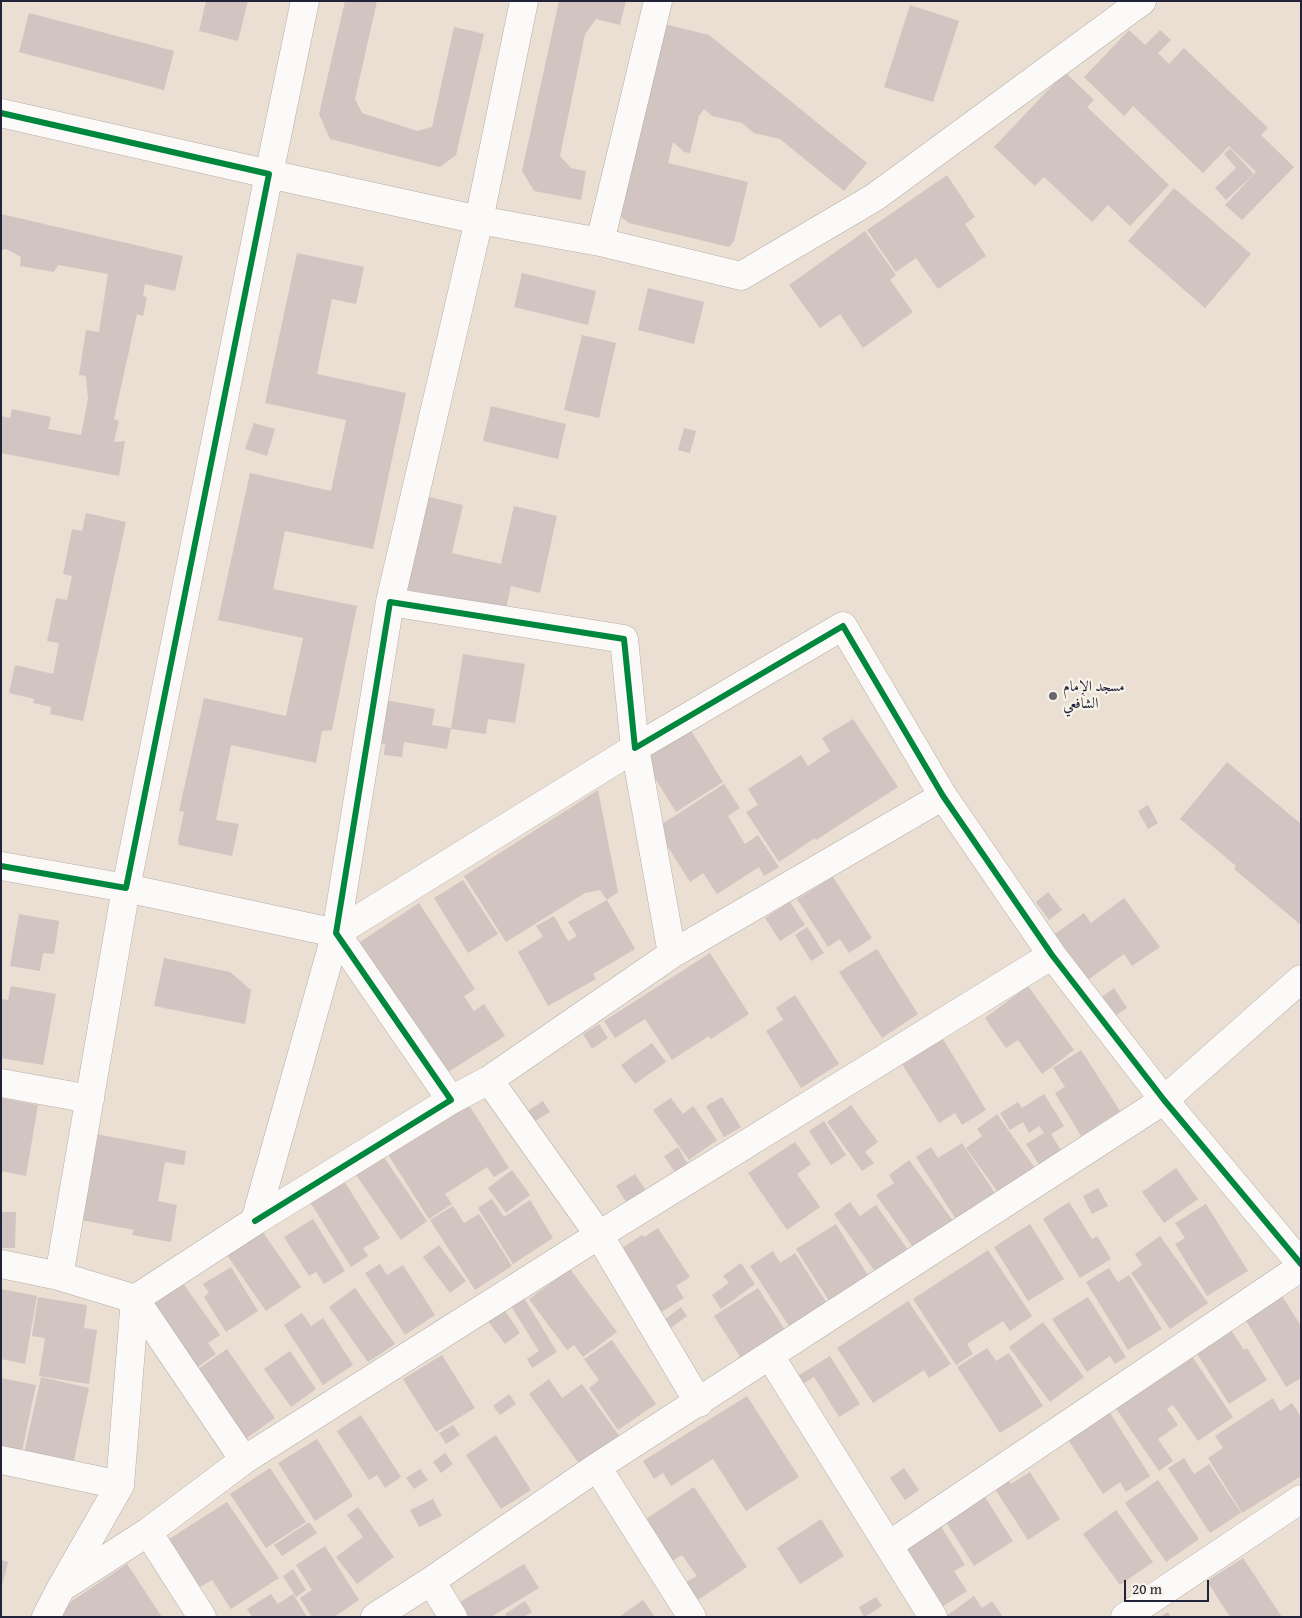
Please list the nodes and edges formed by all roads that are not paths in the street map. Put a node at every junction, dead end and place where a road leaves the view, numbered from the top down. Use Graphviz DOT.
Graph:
graph roads {
  1 [pos="305,1"];
  2 [pos="524,1"];
  3 [pos="658,1"];
  4 [pos="1142,1"];
  5 [pos="1,113"];
  6 [pos="269,174"];
  7 [pos="479,220"];
  8 [pos="600,242"];
  9 [pos="390,602"];
  10 [pos="635,748"];
  11 [pos="943,796"];
  12 [pos="1,866"];
  13 [pos="126,888"];
  14 [pos="336,933"];
  15 [pos="672,954"];
  16 [pos="1052,955"];
  17 [pos="1301,979"];
  18 [pos="489,1080"];
  19 [pos="1,1083"];
  20 [pos="90,1099"];
  21 [pos="451,1100"];
  22 [pos="1164,1100"];
  23 [pos="254,1221"];
  24 [pos="599,1235"];
  25 [pos="1,1264"];
  26 [pos="1301,1266"];
  27 [pos="59,1276"];
  28 [pos="136,1299"];
  29 [pos="770,1356"];
  30 [pos="699,1403"];
  31 [pos="1,1460"];
  32 [pos="244,1460"];
  33 [pos="597,1467"];
  34 [pos="120,1485"];
  35 [pos="1301,1499"];
  36 [pos="148,1532"];
  37 [pos="889,1545"];
  38 [pos="431,1582"];
  39 [pos="62,1588"];
  40 [pos="46,1617"];
  41 [pos="202,1617"];
  42 [pos="375,1617"];
  43 [pos="453,1617"];
  44 [pos="692,1617"];
  45 [pos="933,1617"];
  46 [pos="1125,1617"];
  1 -- 6 [label="street"];
  2 -- 7 [label="street"];
  3 -- 8 [label="street"];
  4 -- 8 [label="street"];
  5 -- 6 [label="street"];
  6 -- 7 [label="street"];
  6 -- 13 [label="street"];
  7 -- 8 [label="street"];
  7 -- 9 [label="street"];
  9 -- 10 [label="street"];
  9 -- 14 [label="street"];
  10 -- 11 [label="street"];
  10 -- 14 [label="street"];
  10 -- 15 [label="street"];
  11 -- 15 [label="street"];
  11 -- 16 [label="street"];
  12 -- 13 [label="street"];
  13 -- 14 [label="street"];
  13 -- 20 [label="street"];
  14 -- 21 [label="street"];
  14 -- 23 [label="street"];
  15 -- 18 [label="street"];
  16 -- 22 [label="street"];
  16 -- 24 [label="street"];
  17 -- 22 [label="street"];
  18 -- 21 [label="street"];
  18 -- 24 [label="street"];
  19 -- 20 [label="street"];
  20 -- 27 [label="street"];
  21 -- 23 [label="street"];
  22 -- 26 [label="street"];
  22 -- 29 [label="street"];
  23 -- 28 [label="street"];
  24 -- 30 [label="street"];
  24 -- 32 [label="street"];
  25 -- 27 [label="street"];
  26 -- 37 [label="street"];
  27 -- 28 [label="street"];
  28 -- 32 [label="street"];
  28 -- 34 [label="street"];
  29 -- 30 [label="street"];
  29 -- 37 [label="street"];
  30 -- 33 [label="street"];
  31 -- 34 [label="street"];
  32 -- 36 [label="street"];
  33 -- 38 [label="street"];
  33 -- 44 [label="street"];
  34 -- 39 [label="street"];
  35 -- 46 [label="street"];
  36 -- 39 [label="street"];
  36 -- 41 [label="street"];
  37 -- 45 [label="street"];
  38 -- 42 [label="street"];
  38 -- 43 [label="street"];
  39 -- 40 [label="street"];
}
